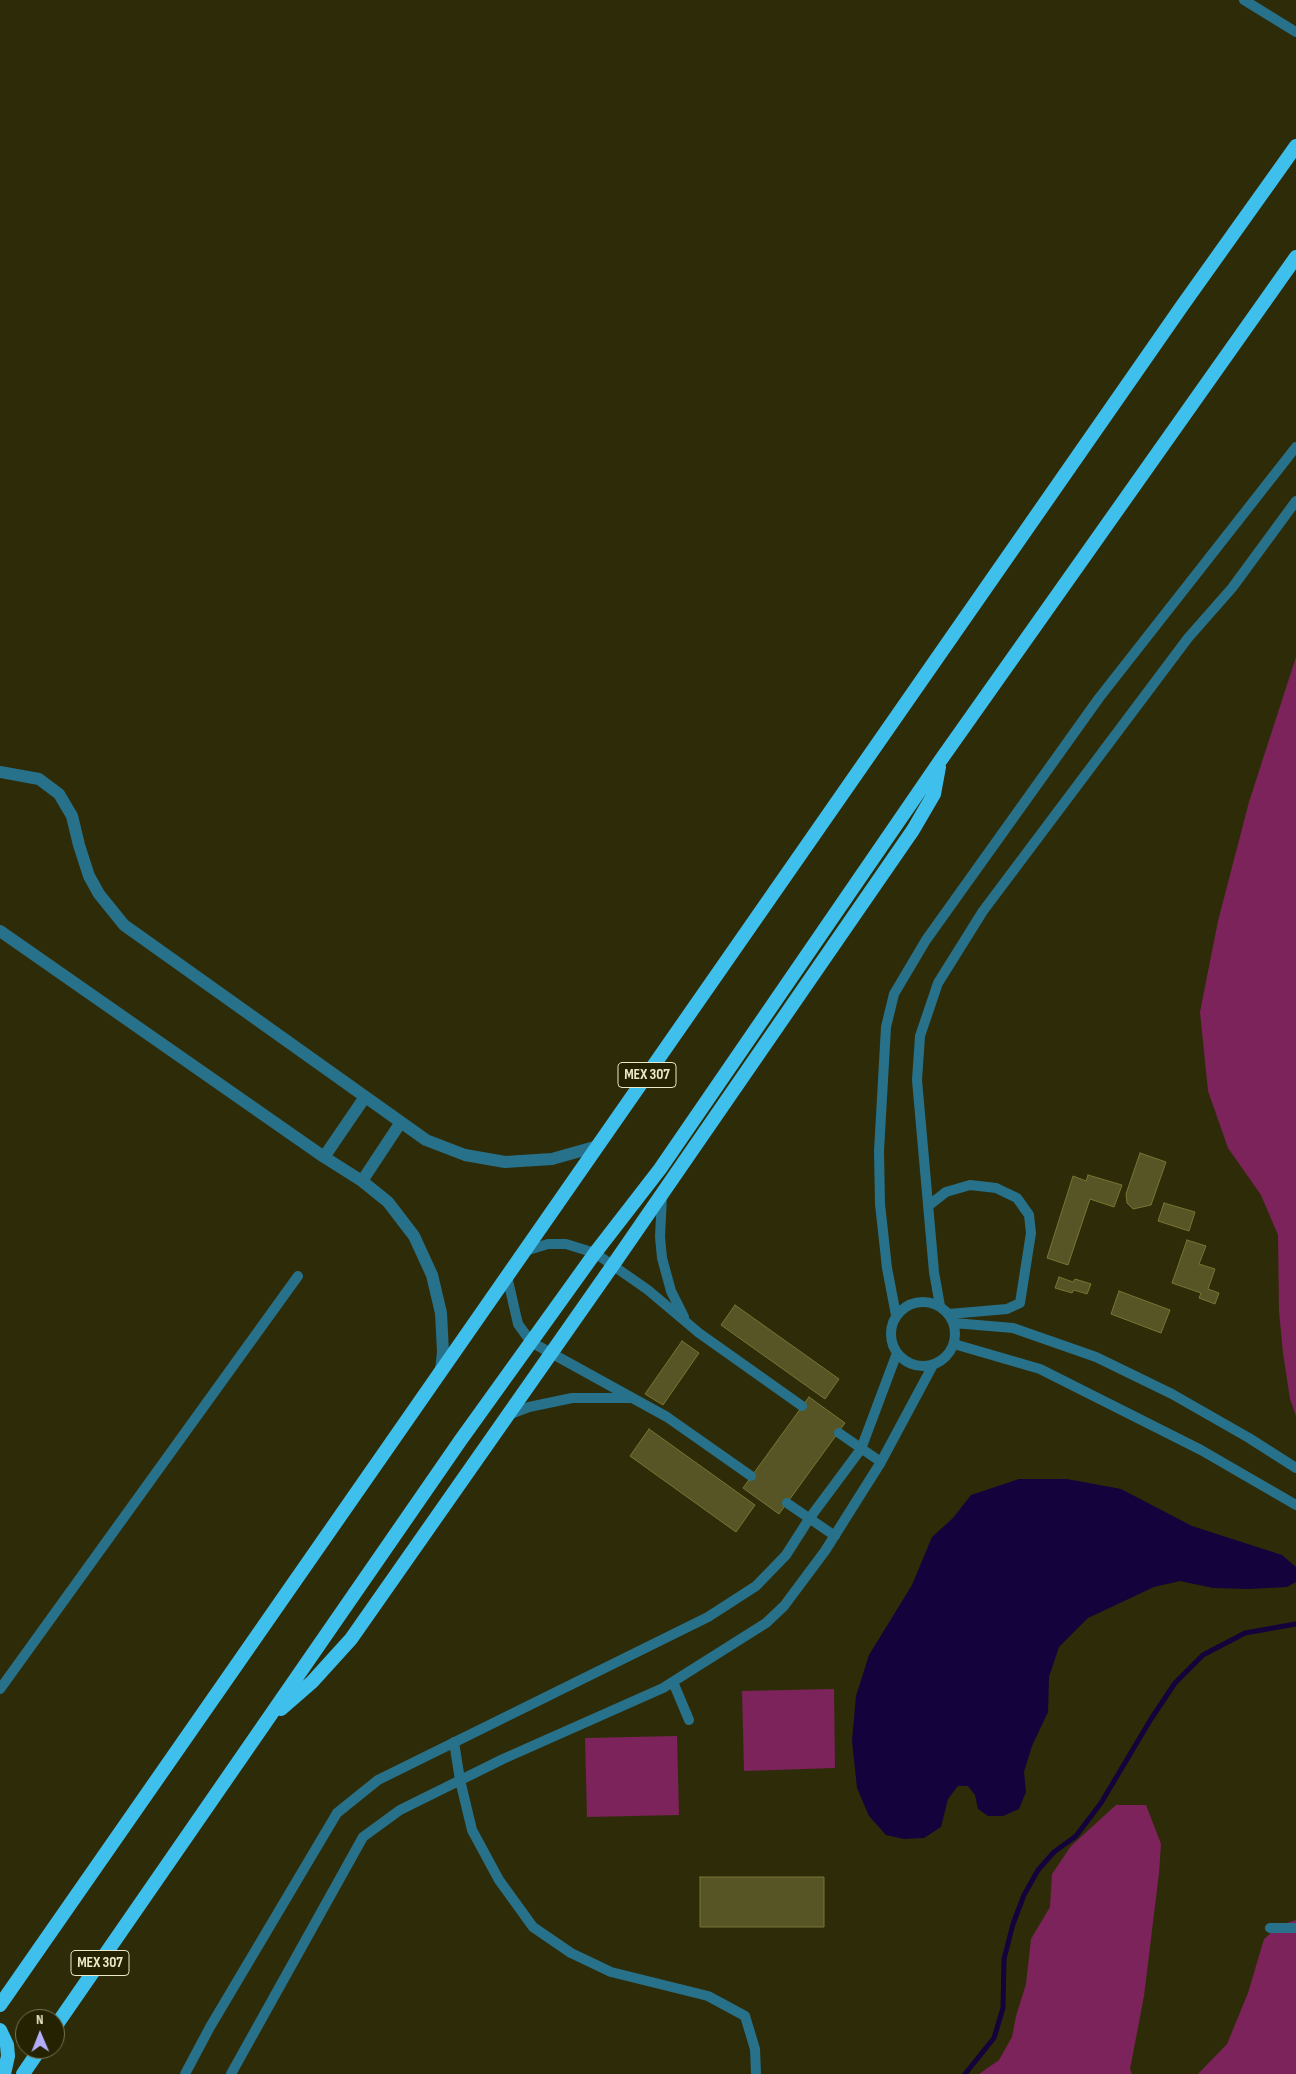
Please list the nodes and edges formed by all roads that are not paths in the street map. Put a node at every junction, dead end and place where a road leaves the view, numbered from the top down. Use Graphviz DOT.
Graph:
graph roads {
  1 [pos="1244,0"];
  2 [pos="1296,32"];
  3 [pos="1296,146"];
  4 [pos="1296,258"];
  5 [pos="1296,447"];
  6 [pos="1296,501"];
  7 [pos="940,761"];
  8 [pos="0,772"];
  9 [pos="0,931"];
  10 [pos="366,1097"];
  11 [pos="400,1122"];
  12 [pos="598,1146"];
  13 [pos="324,1157"];
  14 [pos="362,1181"];
  15 [pos="662,1194"];
  16 [pos="928,1206"];
  17 [pos="525,1251"];
  18 [pos="595,1253"];
  19 [pos="613,1265"];
  20 [pos="298,1276"];
  21 [pos="507,1276"];
  22 [pos="940,1306"];
  23 [pos="896,1315"];
  24 [pos="951,1319"];
  25 [pos="686,1323"];
  26 [pos="531,1342"];
  27 [pos="954,1344"];
  28 [pos="897,1353"];
  29 [pos="551,1354"];
  30 [pos="933,1365"];
  31 [pos="441,1371"];
  32 [pos="635,1398"];
  33 [pos="802,1406"];
  34 [pos="508,1415"];
  35 [pos="838,1433"];
  36 [pos="861,1449"];
  37 [pos="881,1462"];
  38 [pos="1296,1468"];
  39 [pos="751,1476"];
  40 [pos="787,1503"];
  41 [pos="1296,1505"];
  42 [pos="809,1519"];
  43 [pos="834,1536"];
  44 [pos="673,1682"];
  45 [pos="0,1689"];
  46 [pos="269,1718"];
  47 [pos="690,1720"];
  48 [pos="454,1742"];
  49 [pos="460,1780"];
  50 [pos="1270,1928"];
  51 [pos="1296,1928"];
  52 [pos="0,2005"];
  53 [pos="65,2013"];
  54 [pos="0,2030"];
  55 [pos="33,2059"];
  56 [pos="4,2074"];
  57 [pos="23,2074"];
  58 [pos="185,2074"];
  59 [pos="231,2074"];
  60 [pos="756,2074"];
  1 -- 2 [label="lane"];
  3 -- 12 [label="highway, MEX 307"];
  4 -- 7 [label="highway, MEX 307"];
  5 -- 23 [label="lane"];
  6 -- 16 [label="lane"];
  7 -- 15 [label="highway"];
  7 -- 18 [label="highway, MEX 307"];
  8 -- 10 [label="street"];
  9 -- 13 [label="street"];
  10 -- 11 [label="street"];
  10 -- 13 [label="street"];
  11 -- 12 [label="street"];
  11 -- 14 [label="street"];
  12 -- 17 [label="highway, MEX 307"];
  13 -- 14 [label="street"];
  14 -- 31 [label="street"];
  15 -- 19 [label="highway"];
  15 -- 25 [label="lane"];
  16 -- 22 [label="lane"];
  16 -- 24 [label="lane"];
  17 -- 18 [label="lane"];
  17 -- 21 [label="highway, MEX 307"];
  18 -- 19 [label="lane"];
  18 -- 26 [label="highway, MEX 307"];
  19 -- 25 [label="lane"];
  19 -- 29 [label="highway"];
  20 -- 45 [label="lane"];
  21 -- 26 [label="lane"];
  21 -- 31 [label="highway, MEX 307"];
  22 -- 23 [label="lane"];
  22 -- 24 [label="lane"];
  23 -- 28 [label="lane"];
  24 -- 27 [label="lane"];
  24 -- 38 [label="lane"];
  25 -- 33 [label="lane"];
  26 -- 29 [label="lane"];
  26 -- 46 [label="highway, MEX 307"];
  27 -- 30 [label="lane"];
  27 -- 41 [label="lane"];
  28 -- 30 [label="lane"];
  28 -- 36 [label="lane"];
  29 -- 32 [label="lane"];
  29 -- 34 [label="highway"];
  30 -- 37 [label="lane"];
  31 -- 52 [label="highway, MEX 307"];
  32 -- 34 [label="lane"];
  32 -- 39 [label="lane"];
  34 -- 46 [label="highway"];
  35 -- 36 [label="lane"];
  36 -- 37 [label="lane"];
  36 -- 42 [label="lane"];
  37 -- 43 [label="lane"];
  40 -- 42 [label="lane"];
  42 -- 43 [label="lane"];
  42 -- 48 [label="lane"];
  43 -- 44 [label="lane"];
  44 -- 47 [label="lane"];
  44 -- 49 [label="lane"];
  46 -- 53 [label="highway, MEX 307"];
  48 -- 49 [label="lane"];
  48 -- 58 [label="lane"];
  49 -- 59 [label="lane"];
  49 -- 60 [label="lane"];
  50 -- 51 [label="lane"];
  54 -- 56 [label="highway"];
  55 -- 57 [label="highway"];
}
